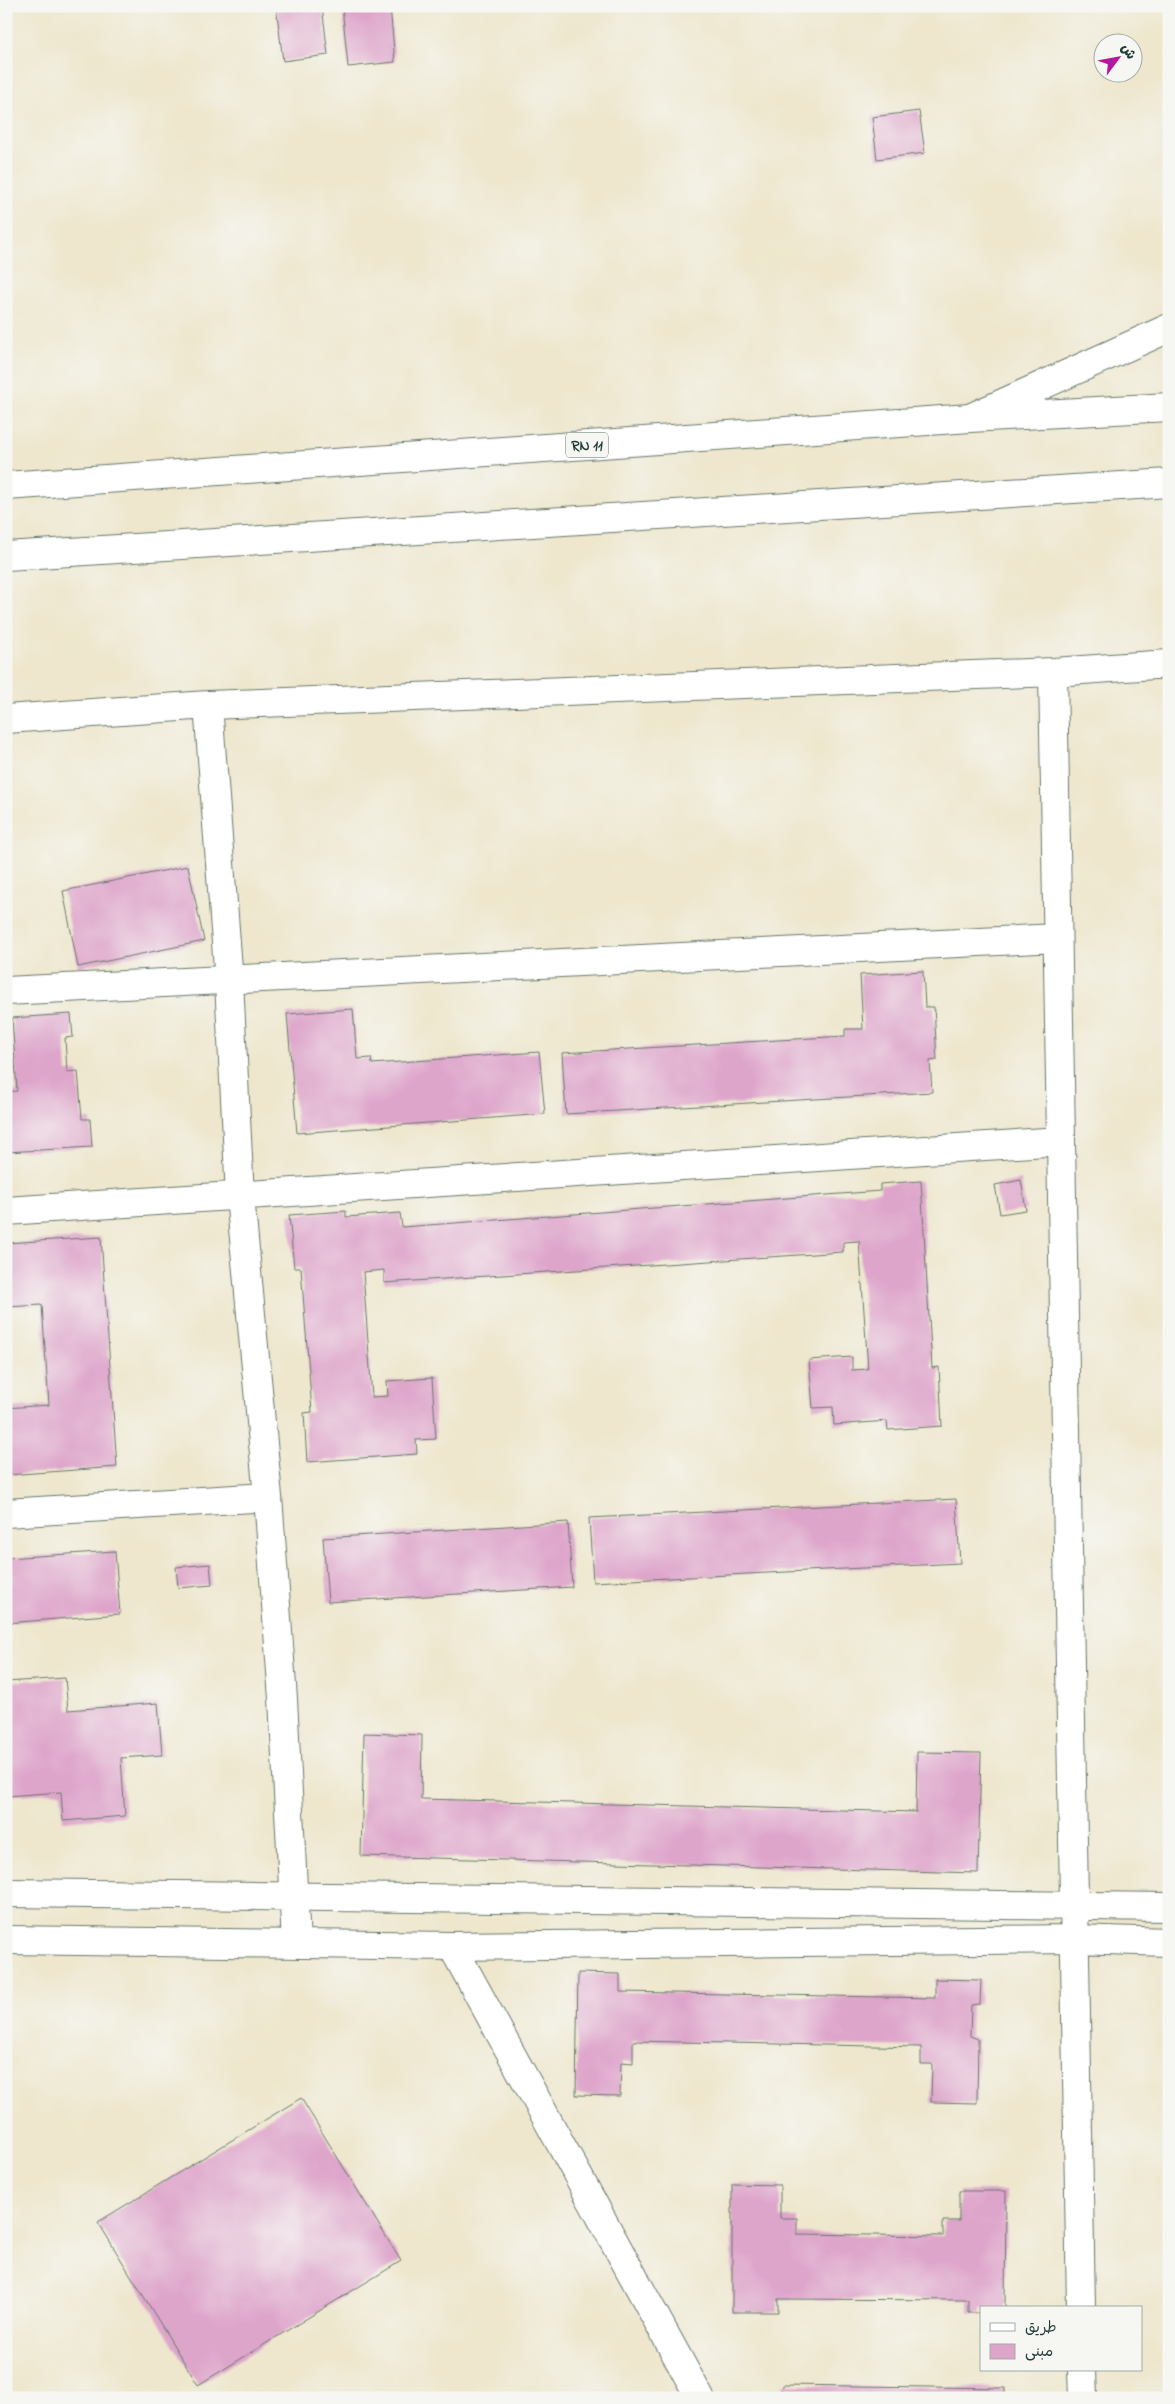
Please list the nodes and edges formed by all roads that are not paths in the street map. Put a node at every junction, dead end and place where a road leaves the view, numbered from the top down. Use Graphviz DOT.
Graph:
graph roads {
  1 [pos="1169,328"];
  2 [pos="1169,407"];
  3 [pos="970,418"];
  4 [pos="1169,483"];
  5 [pos="6,486"];
  6 [pos="6,556"];
  7 [pos="1169,664"];
  8 [pos="1053,672"];
  9 [pos="208,705"];
  10 [pos="6,719"];
  11 [pos="1057,938"];
  12 [pos="229,982"];
  13 [pos="6,991"];
  14 [pos="1061,1141"];
  15 [pos="240,1196"];
  16 [pos="6,1211"];
  17 [pos="268,1497"];
  18 [pos="6,1513"];
  19 [pos="6,1894"];
  20 [pos="294,1896"];
  21 [pos="1074,1906"];
  22 [pos="1169,1907"];
  23 [pos="1074,1939"];
  24 [pos="6,1940"];
  25 [pos="1169,1942"];
  26 [pos="296,1943"];
  27 [pos="452,1946"];
  28 [pos="1081,2306"];
  29 [pos="1082,2372"];
  30 [pos="700,2398"];
  31 [pos="1083,2398"];
  1 -- 3 [label="main road"];
  2 -- 3 [label="main road, RN 11"];
  3 -- 5 [label="main road, RN 11"];
  4 -- 6 [label="main road"];
  7 -- 8 [label="main road"];
  8 -- 9 [label="main road"];
  8 -- 11 [label="main road"];
  9 -- 10 [label="main road"];
  9 -- 12 [label="main road"];
  11 -- 12 [label="main road"];
  11 -- 14 [label="main road"];
  12 -- 13 [label="main road"];
  12 -- 15 [label="main road"];
  14 -- 15 [label="main road"];
  14 -- 21 [label="main road"];
  15 -- 16 [label="main road"];
  15 -- 17 [label="main road"];
  17 -- 18 [label="main road"];
  17 -- 20 [label="main road"];
  19 -- 20 [label="main road"];
  20 -- 21 [label="main road"];
  20 -- 26 [label="main road"];
  21 -- 22 [label="main road"];
  21 -- 23 [label="main road"];
  23 -- 25 [label="main road"];
  23 -- 27 [label="main road"];
  23 -- 28 [label="main road"];
  24 -- 26 [label="main road"];
  26 -- 27 [label="main road"];
  27 -- 30 [label="main road"];
  29 -- 31 [label="main road"];
}
